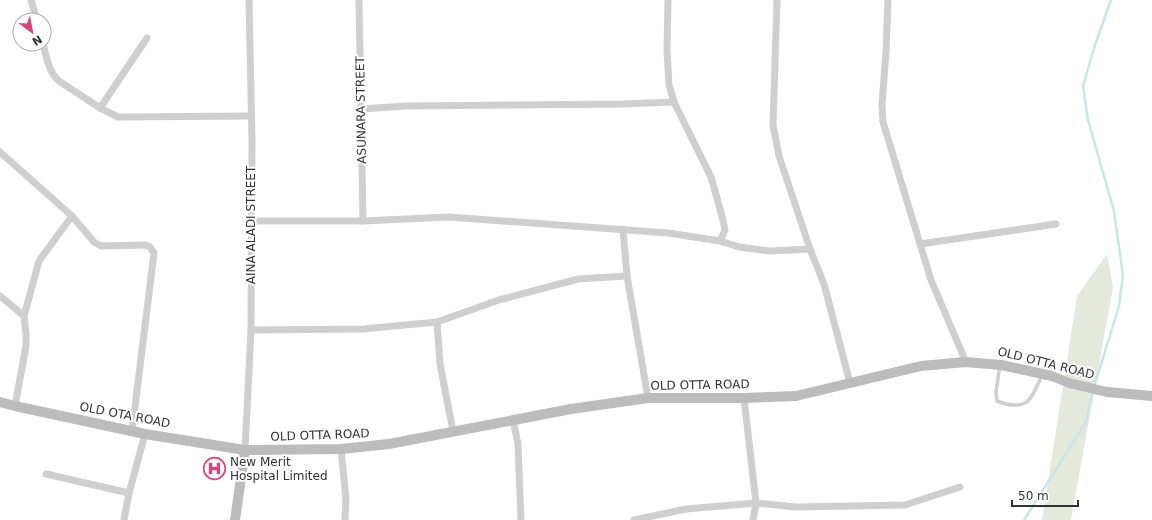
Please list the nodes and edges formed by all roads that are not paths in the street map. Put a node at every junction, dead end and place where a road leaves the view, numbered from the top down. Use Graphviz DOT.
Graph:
graph roads {
  1 [pos="31,0"];
  2 [pos="249,0"];
  3 [pos="359,0"];
  4 [pos="668,0"];
  5 [pos="777,0"];
  6 [pos="888,0"];
  7 [pos="35,12"];
  8 [pos="147,38"];
  9 [pos="45,52"];
  10 [pos="674,102"];
  11 [pos="100,108"];
  12 [pos="361,109"];
  13 [pos="250,116"];
  14 [pos="0,152"];
  15 [pos="72,216"];
  16 [pos="251,221"];
  17 [pos="364,221"];
  18 [pos="1056,224"];
  19 [pos="624,229"];
  20 [pos="720,241"];
  21 [pos="920,244"];
  22 [pos="810,249"];
  23 [pos="627,276"];
  24 [pos="0,296"];
  25 [pos="24,316"];
  26 [pos="437,322"];
  27 [pos="251,330"];
  28 [pos="966,362"];
  29 [pos="1001,365"];
  30 [pos="1043,374"];
  31 [pos="850,383"];
  32 [pos="1152,396"];
  33 [pos="648,398"];
  34 [pos="744,398"];
  35 [pos="0,403"];
  36 [pos="15,406"];
  37 [pos="513,420"];
  38 [pos="132,431"];
  39 [pos="453,431"];
  40 [pos="145,434"];
  41 [pos="341,449"];
  42 [pos="245,450"];
  43 [pos="46,474"];
  44 [pos="960,487"];
  45 [pos="129,493"];
  46 [pos="756,503"];
  47 [pos="124,520"];
  48 [pos="235,520"];
  49 [pos="346,520"];
  50 [pos="521,520"];
  51 [pos="634,520"];
  52 [pos="753,520"];
  1 -- 7 [label="street"];
  2 -- 13 [label="street, AINA ALADI STREET"];
  3 -- 12 [label="street, ASUNARA STREET"];
  4 -- 10 [label="street"];
  5 -- 22 [label="street"];
  6 -- 21 [label="street"];
  8 -- 11 [label="street"];
  9 -- 11 [label="street"];
  10 -- 12 [label="street"];
  10 -- 20 [label="street"];
  11 -- 13 [label="street"];
  12 -- 17 [label="street, ASUNARA STREET"];
  13 -- 16 [label="street, AINA ALADI STREET"];
  14 -- 15 [label="street"];
  15 -- 25 [label="street"];
  15 -- 38 [label="street"];
  16 -- 17 [label="street"];
  16 -- 27 [label="street, AINA ALADI STREET"];
  17 -- 19 [label="street"];
  18 -- 21 [label="street"];
  19 -- 20 [label="street"];
  19 -- 23 [label="street"];
  20 -- 22 [label="street"];
  21 -- 28 [label="street"];
  22 -- 31 [label="street"];
  23 -- 26 [label="street"];
  23 -- 33 [label="street"];
  24 -- 25 [label="street"];
  25 -- 36 [label="street"];
  26 -- 27 [label="street"];
  26 -- 39 [label="street"];
  27 -- 42 [label="street, AINA ALADI STREET"];
  28 -- 29 [label="street, OLD OTTA ROAD"];
  28 -- 31 [label="street, OLD OTTA ROAD"];
  29 -- 30 [label="street, OLD OTTA ROAD"];
  29 -- 30 [label="lane"];
  30 -- 32 [label="street, OLD OTTA ROAD"];
  31 -- 34 [label="street, OLD OTTA ROAD"];
  33 -- 34 [label="street, OLD OTTA ROAD"];
  33 -- 37 [label="street, OLD OTTA ROAD"];
  34 -- 46 [label="street"];
  35 -- 36 [label="street, OLD OTA ROAD"];
  36 -- 38 [label="street, OLD OTA ROAD"];
  37 -- 39 [label="street, OLD OTTA ROAD"];
  37 -- 50 [label="street"];
  38 -- 40 [label="street, OLD OTA ROAD"];
  39 -- 41 [label="street, OLD OTTA ROAD"];
  40 -- 42 [label="street, OLD OTA ROAD"];
  40 -- 45 [label="street"];
  41 -- 42 [label="street, OLD OTTA ROAD"];
  41 -- 49 [label="street"];
  42 -- 48 [label="street"];
  43 -- 45 [label="street"];
  44 -- 46 [label="street"];
  45 -- 47 [label="street"];
  46 -- 51 [label="street"];
  46 -- 52 [label="street"];
}
